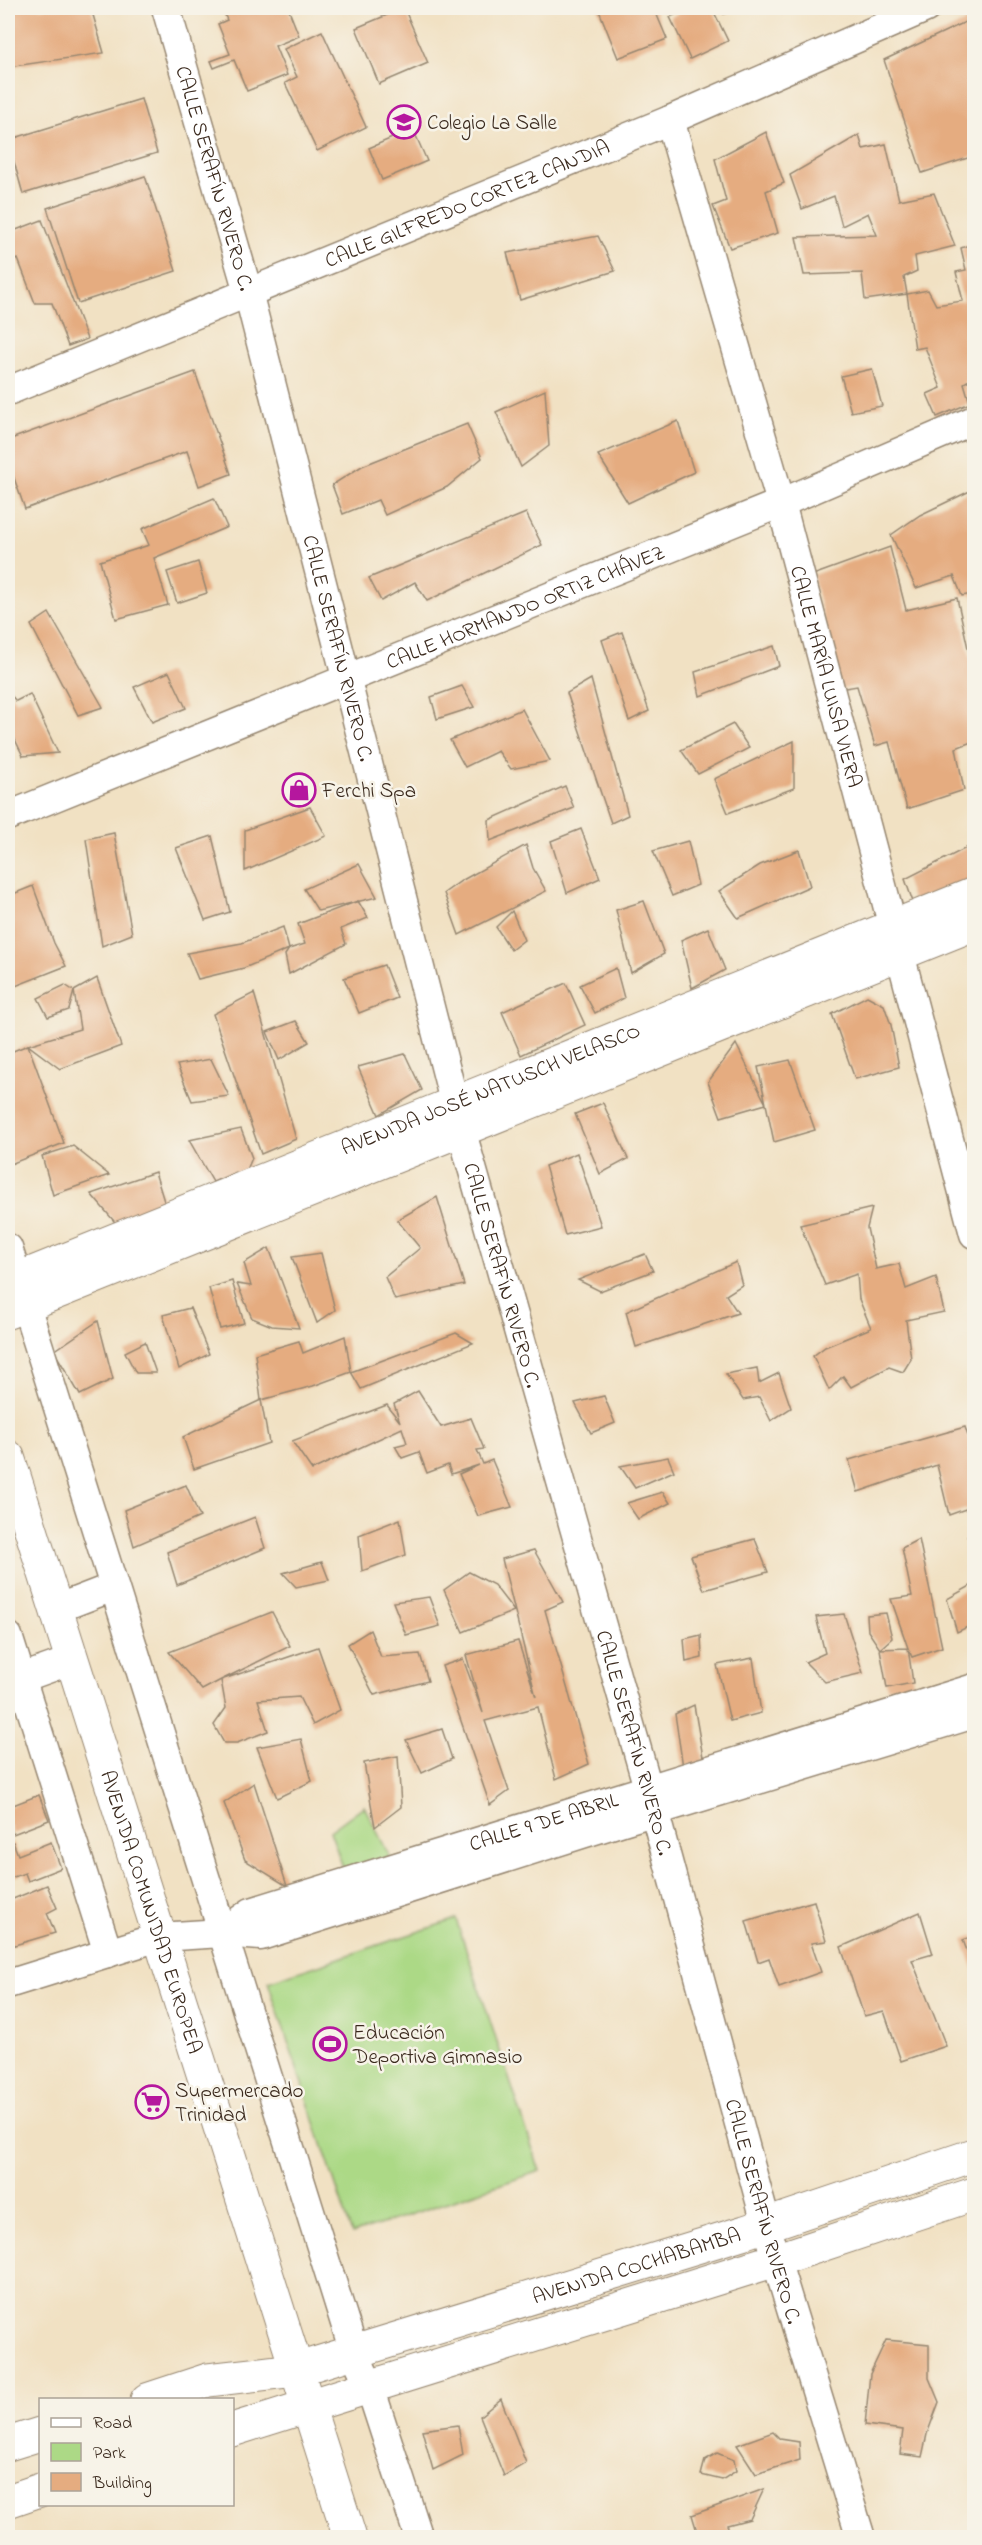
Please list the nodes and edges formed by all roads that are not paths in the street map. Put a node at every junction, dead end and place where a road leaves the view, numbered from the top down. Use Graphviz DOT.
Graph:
graph roads {
  1 [pos="166,8"];
  2 [pos="926,8"];
  3 [pos="670,120"];
  4 [pos="248,292"];
  5 [pos="8,391"];
  6 [pos="975,420"];
  7 [pos="781,503"];
  8 [pos="346,677"];
  9 [pos="8,816"];
  10 [pos="975,894"];
  11 [pos="975,924"];
  12 [pos="897,940"];
  13 [pos="458,1116"];
  14 [pos="975,1234"];
  15 [pos="8,1248"];
  16 [pos="14,1295"];
  17 [pos="8,1457"];
  18 [pos="113,1587"];
  19 [pos="56,1610"];
  20 [pos="8,1636"];
  21 [pos="72,1660"];
  22 [pos="14,1681"];
  23 [pos="975,1688"];
  24 [pos="975,1714"];
  25 [pos="651,1799"];
  26 [pos="222,1933"];
  27 [pos="159,1937"];
  28 [pos="108,1953"];
  29 [pos="8,1984"];
  30 [pos="975,2155"];
  31 [pos="975,2194"];
  32 [pos="766,2225"];
  33 [pos="776,2260"];
  34 [pos="354,2352"];
  35 [pos="295,2370"];
  36 [pos="380,2384"];
  37 [pos="153,2398"];
  38 [pos="308,2406"];
  39 [pos="234,2429"];
  40 [pos="39,2434"];
  41 [pos="8,2444"];
  42 [pos="39,2490"];
  43 [pos="8,2501"];
  44 [pos="350,2538"];
  45 [pos="419,2538"];
  46 [pos="861,2538"];
  1 -- 4 [label="street, CALLE SERAFÍN RIVERO C."];
  2 -- 3 [label="street, CALLE GILFREDO CORTEZ CANDIA"];
  3 -- 4 [label="street, CALLE GILFREDO CORTEZ CANDIA"];
  3 -- 7 [label="street, CALLE MARÍA LUISA VIERA"];
  4 -- 5 [label="street, CALLE GILFREDO CORTEZ CANDIA"];
  4 -- 8 [label="street, CALLE SERAFÍN RIVERO C."];
  6 -- 7 [label="street, CALLE HORMANDO ORTIZ CHÁVEZ"];
  7 -- 8 [label="street, CALLE HORMANDO ORTIZ CHÁVEZ"];
  7 -- 12 [label="street, CALLE MARÍA LUISA VIERA"];
  8 -- 9 [label="street, CALLE HORMANDO ORTIZ CHÁVEZ"];
  8 -- 13 [label="street, CALLE SERAFÍN RIVERO C."];
  10 -- 12 [label="main road, AVENIDA JOSÉ NATUSCH VELASCO"];
  11 -- 12 [label="main road, AVENIDA JOSÉ NATUSCH VELASCO"];
  12 -- 13 [label="main road, AVENIDA JOSÉ NATUSCH VELASCO"];
  12 -- 14 [label="street, CALLE MARÍA LUISA VIERA"];
  13 -- 16 [label="main road, AVENIDA JOSÉ NATUSCH VELASCO"];
  13 -- 25 [label="street, CALLE SERAFÍN RIVERO C."];
  15 -- 16 [label="street"];
  16 -- 18 [label="street"];
  17 -- 19 [label="main road, AVENIDA COMUNIDAD EUROPEA"];
  18 -- 19 [label="street"];
  18 -- 26 [label="street"];
  19 -- 21 [label="main road, AVENIDA COMUNIDAD EUROPEA"];
  20 -- 22 [label="street"];
  21 -- 22 [label="street"];
  21 -- 27 [label="main road, AVENIDA COMUNIDAD EUROPEA"];
  22 -- 28 [label="street"];
  23 -- 25 [label="street, CALLE 9 DE ABRIL"];
  24 -- 25 [label="street, CALLE 9 DE ABRIL"];
  25 -- 26 [label="street, CALLE 9 DE ABRIL"];
  25 -- 32 [label="street, CALLE SERAFÍN RIVERO C."];
  26 -- 27 [label="street, CALLE 9 DE ABRIL"];
  26 -- 34 [label="street"];
  27 -- 28 [label="street, CALLE 9 DE ABRIL"];
  27 -- 35 [label="main road, AVENIDA COMUNIDAD EUROPEA"];
  28 -- 29 [label="street, CALLE 9 DE ABRIL"];
  30 -- 32 [label="main road, AVENIDA COCHABAMBA"];
  31 -- 33 [label="main road, AVENIDA COCHABAMBA"];
  32 -- 33 [label="street, CALLE SERAFÍN RIVERO C."];
  32 -- 34 [label="main road, AVENIDA COCHABAMBA"];
  33 -- 36 [label="main road, AVENIDA COCHABAMBA"];
  33 -- 46 [label="street, CALLE SERAFÍN RIVERO C."];
  34 -- 35 [label="main road, AVENIDA COCHABAMBA"];
  34 -- 36 [label="street"];
  35 -- 37 [label="main road, AVENIDA COCHABAMBA"];
  35 -- 38 [label="main road, AVENIDA COMUNIDAD EUROPEA"];
  36 -- 38 [label="main road, AVENIDA COCHABAMBA"];
  36 -- 45 [label="street"];
  38 -- 39 [label="main road, AVENIDA COCHABAMBA"];
  38 -- 44 [label="main road, AVENIDA COMUNIDAD EUROPEA"];
  40 -- 41 [label="main road"];
  42 -- 43 [label="main road"];
}
